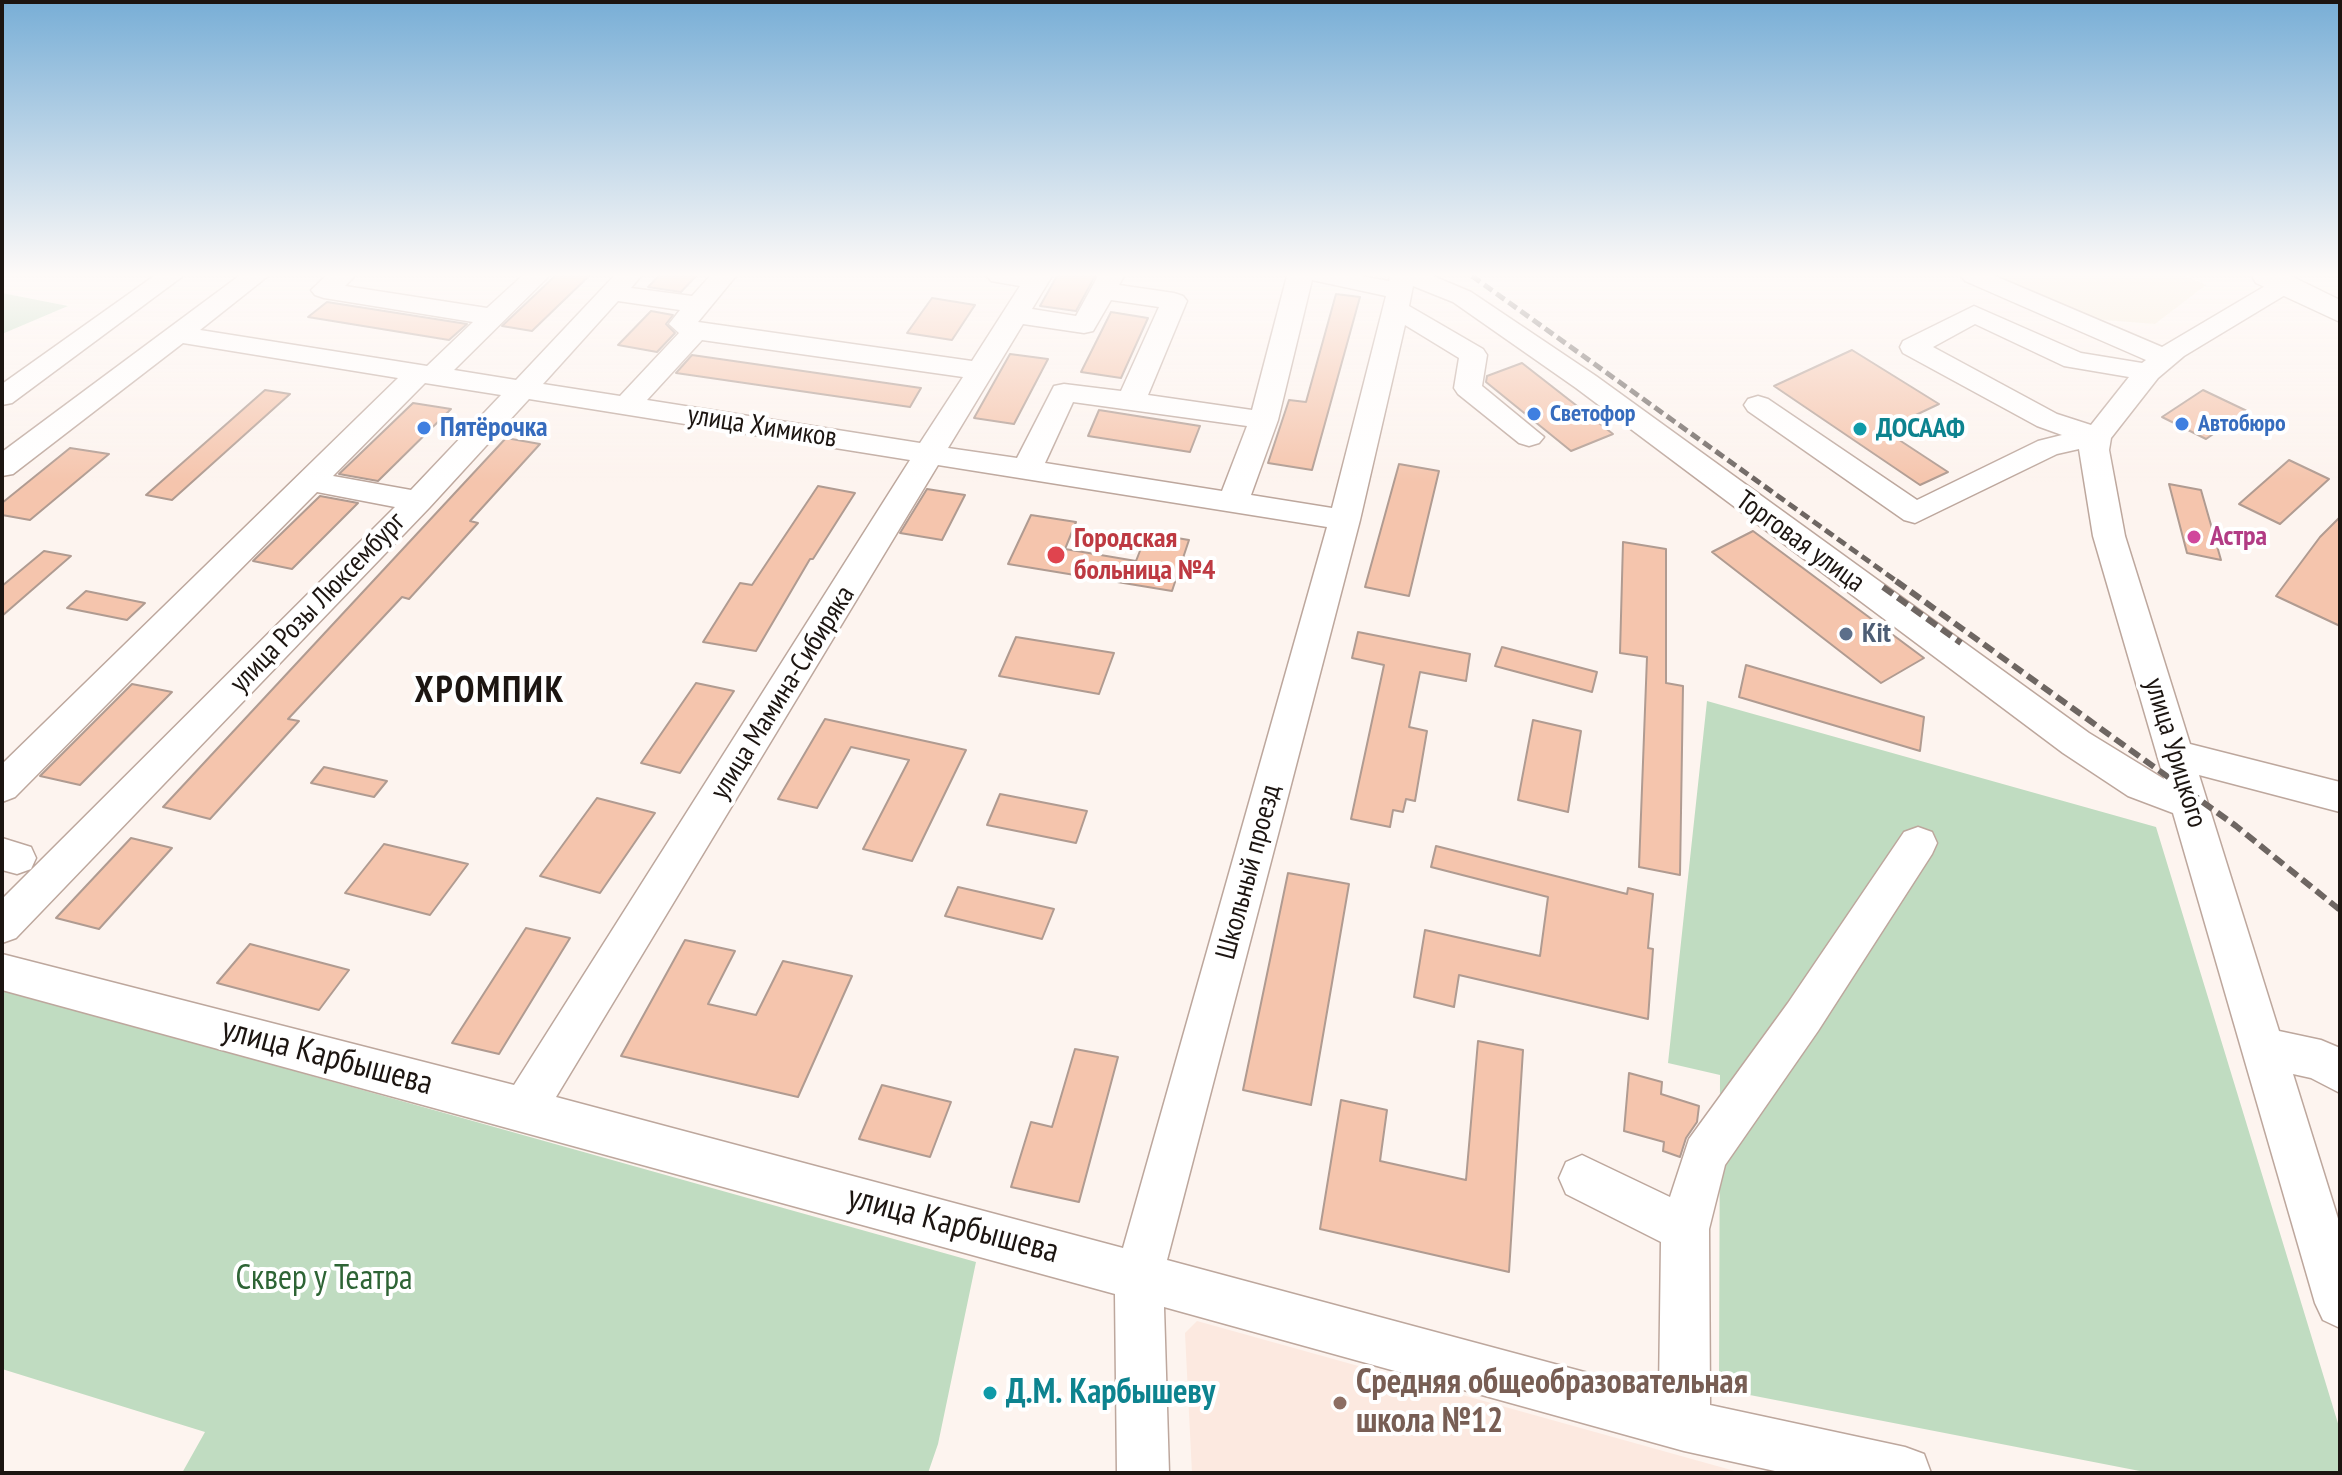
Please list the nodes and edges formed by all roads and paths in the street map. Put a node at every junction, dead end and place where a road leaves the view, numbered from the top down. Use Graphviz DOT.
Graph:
graph roads {
  1 [pos="74,345"];
  2 [pos="167,345"];
  3 [pos="240,345"];
  4 [pos="460,345"];
  5 [pos="565,345"];
  6 [pos="675,345"];
  7 [pos="841,345"];
  8 [pos="998,345"];
  9 [pos="1155,345"];
  10 [pos="1283,345"];
  11 [pos="1388,345"];
  12 [pos="1462,345"];
  13 [pos="1533,345"];
  14 [pos="1917,345"];
  15 [pos="2041,345"];
  16 [pos="2128,345"];
  17 [pos="2150,345"];
  18 [pos="2183,345"];
  19 [pos="2162,360"];
  20 [pos="982,371"];
  21 [pos="425,375"];
  22 [pos="524,390"];
  23 [pos="2,397"];
  24 [pos="1131,401"];
  25 [pos="1758,405"];
  26 [pos="626,406"];
  27 [pos="1264,420"];
  28 [pos="1529,437"];
  29 [pos="2097,437"];
  30 [pos="931,454"];
  31 [pos="2,467"];
  32 [pos="1027,469"];
  33 [pos="310,481"];
  34 [pos="418,501"];
  35 [pos="1233,502"];
  36 [pos="1345,520"];
  37 [pos="2175,754"];
  38 [pos="2,787"];
  39 [pos="2340,797"];
  40 [pos="2192,804"];
  41 [pos="1918,843"];
  42 [pos="2,926"];
  43 [pos="2,972"];
  44 [pos="2264,1047"];
  45 [pos="2340,1073"];
  46 [pos="524,1109"];
  47 [pos="1582,1178"];
  48 [pos="1685,1229"];
  49 [pos="1139,1276"];
  50 [pos="2340,1303"];
  51 [pos="1684,1425"];
  52 [pos="1143,1473"];
  53 [pos="1905,1473"];
  1 -- 23 [label="street"];
  2 -- 31 [label="street"];
  3 -- 21 [label="street, улица Химиков"];
  4 -- 21 [label="street"];
  5 -- 22 [label="street, улица Розы Люксембург"];
  6 -- 26 [label="street"];
  7 -- 20 [label="street"];
  8 -- 20 [label="street, улица Мамина-Сибиряка"];
  9 -- 24 [label="street"];
  10 -- 27 [label="street"];
  11 -- 36 [label="street, Школьный проезд"];
  12 -- 28 [label="street"];
  13 -- 40 [label="street, Торговая улица"];
  14 -- 29 [label="street"];
  15 -- 19 [label="street"];
  16 -- 19 [label="street"];
  17 -- 19 [label="street"];
  18 -- 19 [label="street"];
  19 -- 29 [label="street"];
  20 -- 30 [label="street, улица Мамина-Сибиряка"];
  21 -- 22 [label="street, улица Химиков"];
  21 -- 33 [label="street"];
  22 -- 26 [label="street, улица Химиков"];
  22 -- 34 [label="street, улица Розы Люксембург"];
  24 -- 27 [label="street"];
  24 -- 32 [label="street"];
  25 -- 29 [label="street"];
  26 -- 30 [label="street, улица Химиков"];
  27 -- 35 [label="street"];
  29 -- 37 [label="street, улица Урицкого"];
  30 -- 32 [label="street, улица Химиков"];
  30 -- 46 [label="street, улица Мамина-Сибиряка"];
  32 -- 35 [label="street, улица Химиков"];
  33 -- 34 [label="street"];
  33 -- 38 [label="street"];
  34 -- 42 [label="street, улица Розы Люксембург"];
  35 -- 36 [label="street, улица Химиков"];
  36 -- 49 [label="street, Школьный проезд"];
  37 -- 39 [label="street"];
  37 -- 40 [label="street, улица Урицкого"];
  40 -- 44 [label="street, улица Урицкого"];
  41 -- 48 [label="street"];
  43 -- 46 [label="street, улица Карбышева"];
  44 -- 45 [label="street"];
  44 -- 50 [label="street, улица Урицкого"];
  46 -- 49 [label="street, улица Карбышева"];
  47 -- 48 [label="street"];
  48 -- 51 [label="street"];
  49 -- 51 [label="street, улица Карбышева"];
  49 -- 52 [label="street, Школьный проезд"];
  51 -- 53 [label="street, улица Карбышева"];
}
